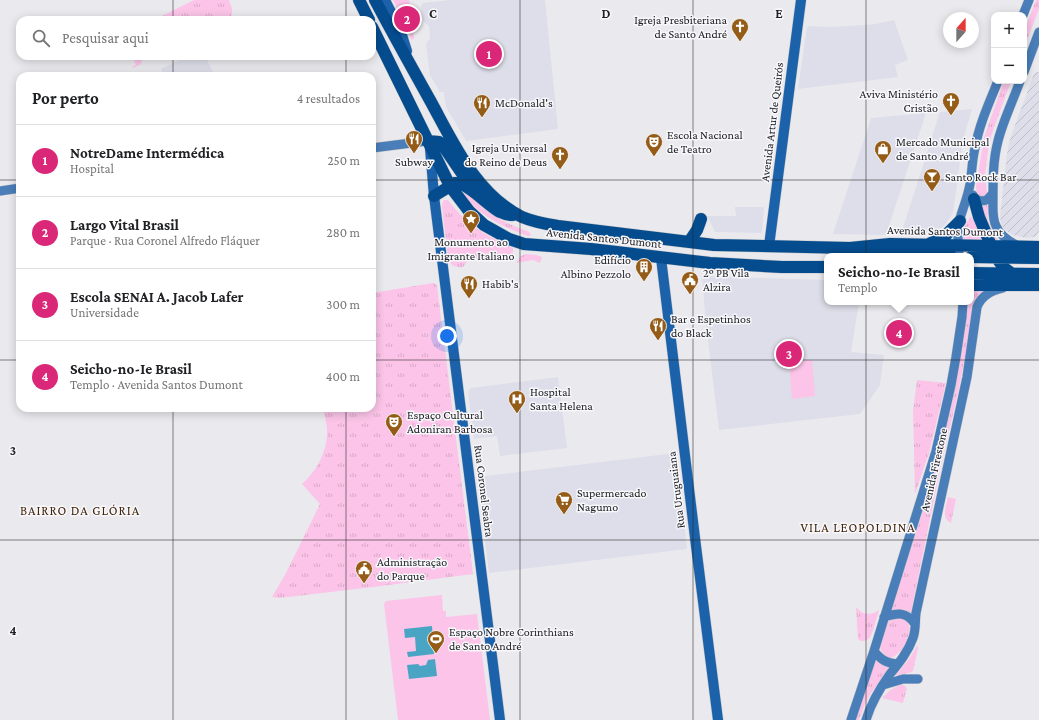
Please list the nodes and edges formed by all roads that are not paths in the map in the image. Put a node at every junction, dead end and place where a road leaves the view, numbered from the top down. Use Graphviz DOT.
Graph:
graph roads {
  1 [pos="359,0"];
  2 [pos="375,0"];
  3 [pos="385,0"];
  4 [pos="801,0"];
  5 [pos="1029,0"];
  6 [pos="1024,12"];
  7 [pos="367,16"];
  8 [pos="1039,32"];
  9 [pos="376,35"];
  10 [pos="1027,64"];
  11 [pos="411,65"];
  12 [pos="997,84"];
  13 [pos="1019,84"];
  14 [pos="429,143"];
  15 [pos="376,148"];
  16 [pos="970,184"];
  17 [pos="450,186"];
  18 [pos="16,189"];
  19 [pos="0,191"];
  20 [pos="993,193"];
  21 [pos="477,195"];
  22 [pos="434,196"];
  23 [pos="974,199"];
  24 [pos="522,216"];
  25 [pos="701,220"];
  26 [pos="960,221"];
  27 [pos="656,238"];
  28 [pos="689,242"];
  29 [pos="927,244"];
  30 [pos="714,245"];
  31 [pos="769,246"];
  32 [pos="1018,246"];
  33 [pos="1039,247"];
  34 [pos="850,248"];
  35 [pos="958,251"];
  36 [pos="994,252"];
  37 [pos="882,253"];
  38 [pos="974,256"];
  39 [pos="661,258"];
  40 [pos="1039,258"];
  41 [pos="723,264"];
  42 [pos="759,265"];
  43 [pos="824,267"];
  44 [pos="974,273"];
  45 [pos="1011,273"];
  46 [pos="1039,274"];
  47 [pos="974,285"];
  48 [pos="1017,285"];
  49 [pos="1039,285"];
  50 [pos="963,305"];
  51 [pos="884,617"];
  52 [pos="915,624"];
  53 [pos="874,651"];
  54 [pos="898,664"];
  55 [pos="918,679"];
  56 [pos="883,685"];
  57 [pos="500,720"];
  58 [pos="718,720"];
  59 [pos="851,720"];
  60 [pos="866,720"];
  1 -- 7 [label="highway"];
  2 -- 11 [label="highway, Avenida Santos Dumont"];
  3 -- 11 [label="main road"];
  4 -- 31 [label="main road, Avenida Artur de Queirós"];
  5 -- 6 [label="main road"];
  8 -- 10 [label="main road"];
  9 -- 14 [label="highway, Avenida Santos Dumont"];
  11 -- 24 [label="highway, Avenida Santos Dumont"];
  12 -- 16 [label="main road"];
  13 -- 20 [label="main road"];
  14 -- 15 [label="main road"];
  14 -- 17 [label="highway, Avenida Santos Dumont"];
  14 -- 21 [label="highway"];
  14 -- 22 [label="main road, Rua Coronel Seabra"];
  16 -- 23 [label="main road"];
  16 -- 26 [label="main road"];
  17 -- 21 [label="highway"];
  17 -- 22 [label="highway"];
  17 -- 39 [label="highway, Avenida Santos Dumont"];
  18 -- 19 [label="main road"];
  20 -- 23 [label="main road"];
  20 -- 32 [label="main road"];
  21 -- 24 [label="highway"];
  22 -- 57 [label="main road, Rua Coronel Seabra"];
  23 -- 36 [label="highway"];
  24 -- 27 [label="highway, Avenida Santos Dumont"];
  25 -- 28 [label="highway"];
  26 -- 29 [label="highway"];
  26 -- 35 [label="main road"];
  27 -- 28 [label="highway, Avenida Santos Dumont"];
  27 -- 39 [label="highway"];
  28 -- 30 [label="highway, Avenida Santos Dumont"];
  29 -- 34 [label="highway, Avenida Santos Dumont"];
  29 -- 35 [label="highway, Avenida Santos Dumont"];
  30 -- 31 [label="highway, Avenida Santos Dumont"];
  30 -- 41 [label="highway"];
  31 -- 34 [label="highway, Avenida Santos Dumont"];
  31 -- 42 [label="highway"];
  32 -- 33 [label="highway, Avenida Santos Dumont"];
  32 -- 36 [label="highway, Avenida Santos Dumont"];
  34 -- 37 [label="highway, Avenida Santos Dumont"];
  35 -- 36 [label="highway, Avenida Santos Dumont"];
  36 -- 38 [label="highway, Avenida Santos Dumont"];
  36 -- 40 [label="highway, Avenida Santos Dumont"];
  36 -- 45 [label="highway"];
  39 -- 41 [label="highway, Avenida Santos Dumont"];
  39 -- 58 [label="main road, Rua Uruguaiana"];
  41 -- 42 [label="highway, Avenida Santos Dumont"];
  42 -- 43 [label="highway, Avenida Santos Dumont"];
  44 -- 45 [label="highway"];
  45 -- 46 [label="highway"];
  47 -- 48 [label="highway"];
  48 -- 49 [label="highway"];
  48 -- 52 [label="main road, Avenida Firestone"];
  50 -- 51 [label="main road, Avenida Firestone"];
  51 -- 52 [label="main road"];
  51 -- 53 [label="main road, Avenida Firestone"];
  52 -- 54 [label="main road, Avenida Firestone"];
  53 -- 54 [label="main road"];
  53 -- 59 [label="main road, Avenida Firestone"];
  54 -- 56 [label="main road, Avenida Firestone"];
  55 -- 56 [label="main road"];
  56 -- 60 [label="main road, Avenida Firestone"];
}
